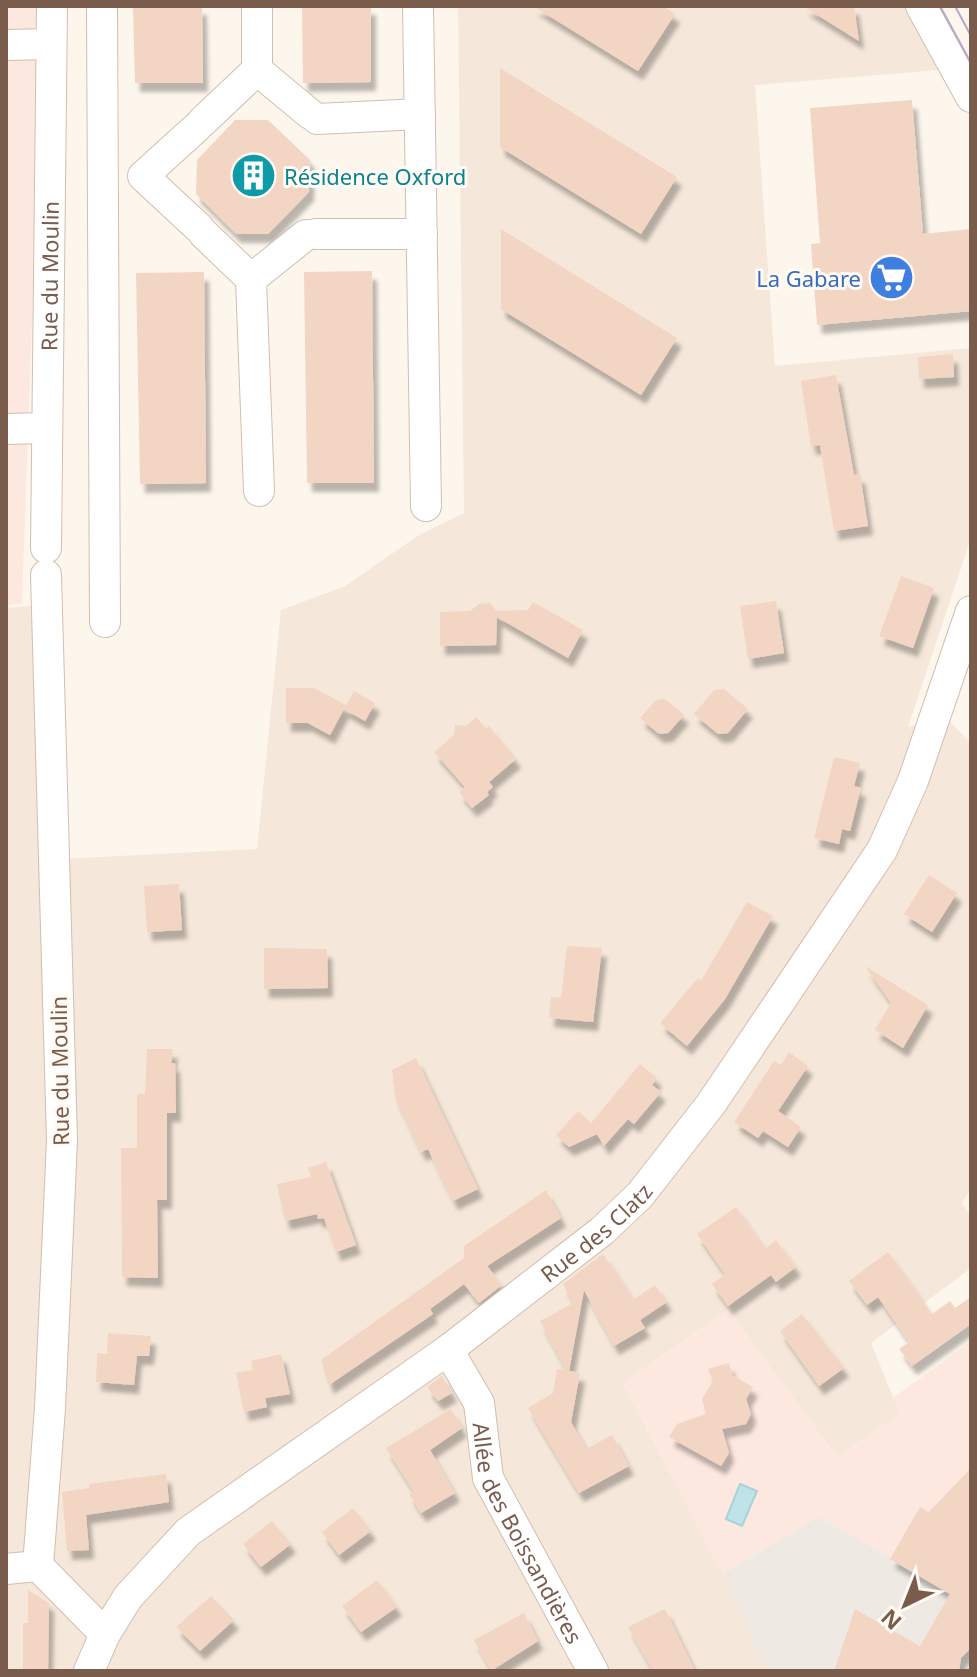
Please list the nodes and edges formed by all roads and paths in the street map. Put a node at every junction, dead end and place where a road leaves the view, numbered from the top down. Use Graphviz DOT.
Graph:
graph roads {
  1 [pos="52,6"];
  2 [pos="102,6"];
  3 [pos="257,6"];
  4 [pos="418,6"];
  5 [pos="921,6"];
  6 [pos="50,44"];
  7 [pos="6,45"];
  8 [pos="257,70"];
  9 [pos="971,97"];
  10 [pos="420,114"];
  11 [pos="143,176"];
  12 [pos="103,179"];
  13 [pos="422,234"];
  14 [pos="251,279"];
  15 [pos="45,428"];
  16 [pos="6,429"];
  17 [pos="259,491"];
  18 [pos="426,506"];
  19 [pos="971,611"];
  20 [pos="105,622"];
  21 [pos="448,1350"];
  22 [pos="38,1566"];
  23 [pos="6,1569"];
  24 [pos="105,1634"];
  25 [pos="89,1671"];
  26 [pos="593,1671"];
  1 -- 6 [label="street, Rue du Moulin"];
  2 -- 12 [label="street"];
  3 -- 8 [label="street"];
  4 -- 10 [label="street"];
  5 -- 9 [label="street"];
  6 -- 7 [label="street"];
  6 -- 15 [label="street, Rue du Moulin"];
  8 -- 10 [label="street"];
  8 -- 11 [label="street"];
  10 -- 13 [label="street"];
  11 -- 12 [label="street"];
  11 -- 14 [label="street"];
  12 -- 20 [label="street"];
  13 -- 14 [label="street"];
  13 -- 18 [label="street"];
  14 -- 17 [label="street"];
  15 -- 16 [label="street"];
  15 -- 22 [label="street, Rue du Moulin"];
  19 -- 21 [label="street, Rue des Clatz"];
  21 -- 24 [label="street, Rue des Clatz"];
  21 -- 26 [label="street, Allée des Boissandières"];
  22 -- 23 [label="street"];
  22 -- 24 [label="street"];
  24 -- 25 [label="street, Rue des Clatz"];
}
